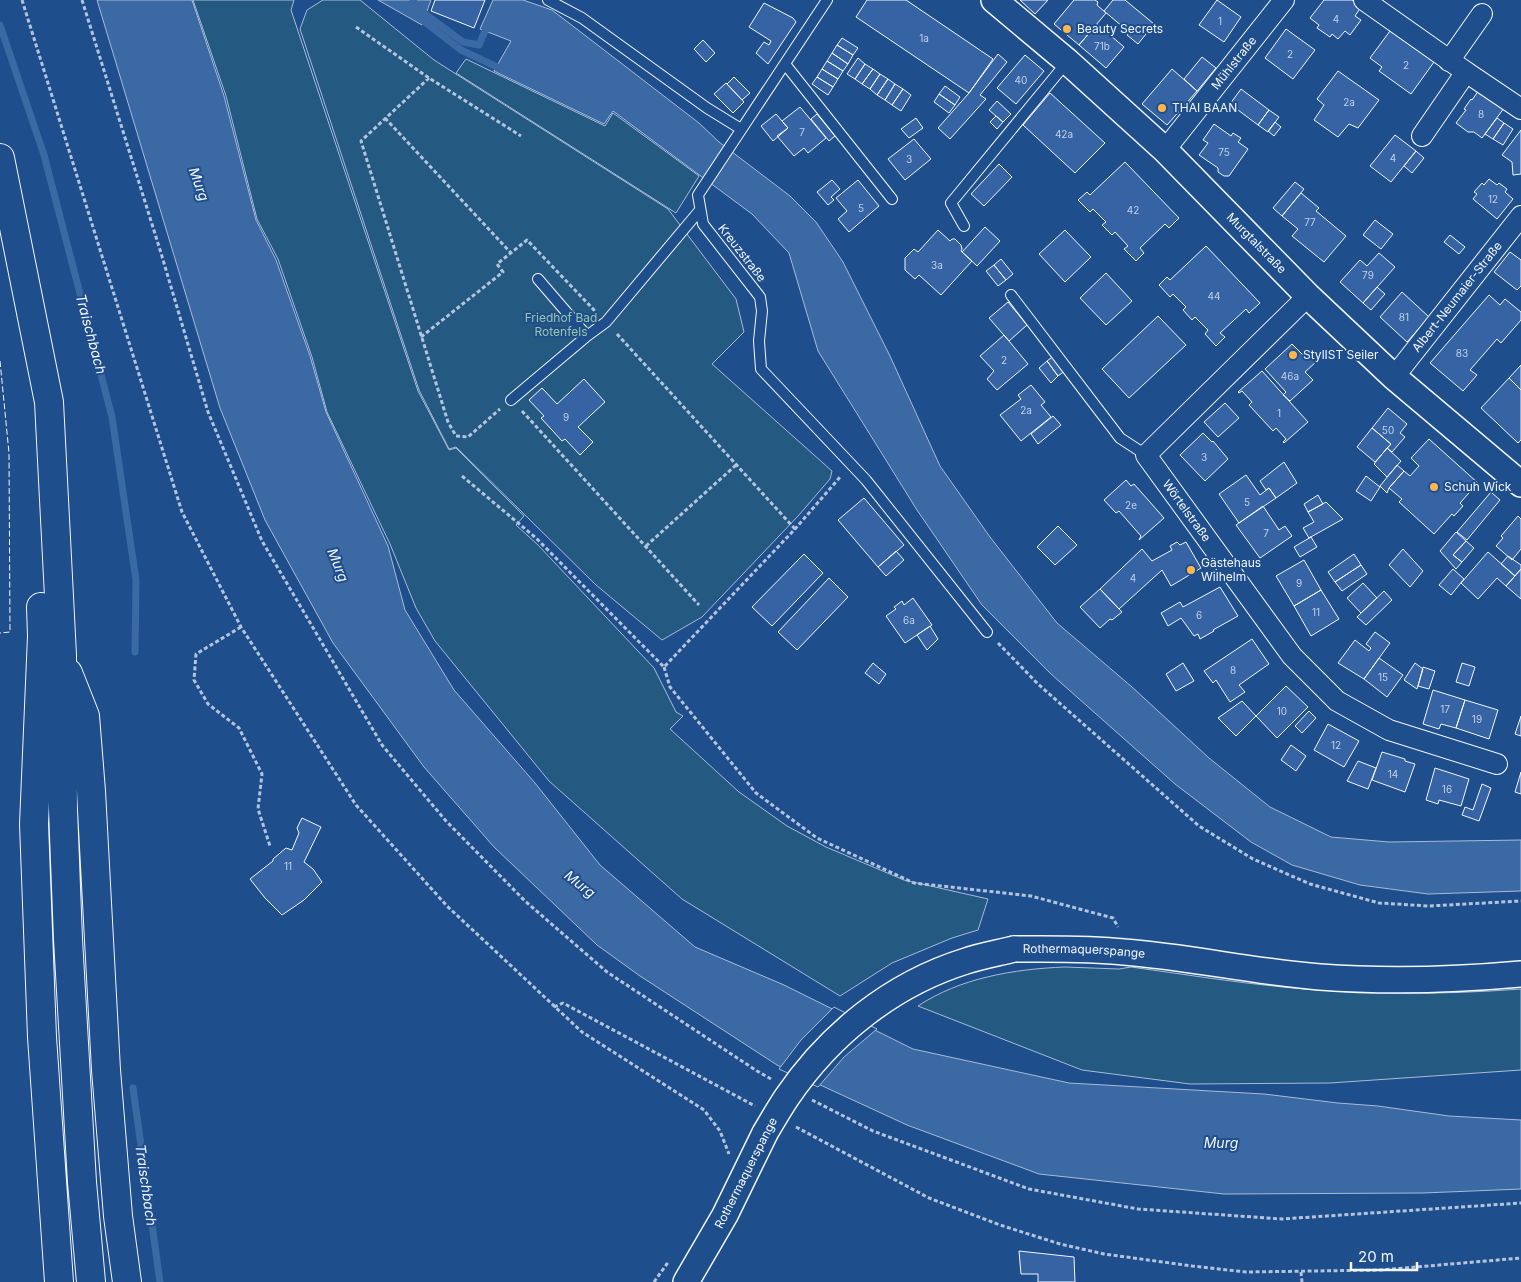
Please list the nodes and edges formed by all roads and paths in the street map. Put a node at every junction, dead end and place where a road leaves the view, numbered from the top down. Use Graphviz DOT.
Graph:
graph roads {
  1 [pos="22,0"];
  2 [pos="82,0"];
  3 [pos="548,0"];
  4 [pos="827,0"];
  5 [pos="994,0"];
  6 [pos="1284,0"];
  7 [pos="1364,0"];
  8 [pos="1482,14"];
  9 [pos="356,27"];
  10 [pos="1449,61"];
  11 [pos="1068,62"];
  12 [pos="785,64"];
  13 [pos="1466,72"];
  14 [pos="429,78"];
  15 [pos="1521,109"];
  16 [pos="385,118"];
  17 [pos="741,129"];
  18 [pos="521,136"];
  19 [pos="1422,136"];
  20 [pos="1165,150"];
  21 [pos="0,158"];
  22 [pos="892,199"];
  23 [pos="700,210"];
  24 [pos="1521,216"];
  25 [pos="964,226"];
  26 [pos="511,253"];
  27 [pos="538,279"];
  28 [pos="1011,295"];
  29 [pos="1308,296"];
  30 [pos="606,322"];
  31 [pos="587,336"];
  32 [pos="421,337"];
  33 [pos="1394,377"];
  34 [pos="512,400"];
  35 [pos="49,402"];
  36 [pos="1146,455"];
  37 [pos="851,464"];
  38 [pos="736,465"];
  39 [pos="462,476"];
  40 [pos="1519,478"];
  41 [pos="795,529"];
  42 [pos="646,546"];
  43 [pos="699,605"];
  44 [pos="241,628"];
  45 [pos="987,632"];
  46 [pos="62,655"];
  47 [pos="664,667"];
  48 [pos="1497,764"];
  49 [pos="270,846"];
  50 [pos="1521,901"];
  51 [pos="1118,928"];
  52 [pos="1521,974"];
  53 [pos="774,1080"];
  54 [pos="807,1097"];
  55 [pos="730,1155"];
  56 [pos="1521,1203"];
  57 [pos="1000,1225"];
  58 [pos="1521,1258"];
  59 [pos="1301,1272"];
  60 [pos="59,1282"];
  61 [pos="91,1282"];
  62 [pos="127,1282"];
  63 [pos="686,1282"];
  64 [pos="1302,1282"];
  1 -- 44 [label="path"];
  2 -- 53 [label="path"];
  3 -- 17 [label="lane"];
  4 -- 12 [label="lane"];
  5 -- 11 [label="street, Murgtalstraße"];
  6 -- 20 [label="street, Mühlstraße"];
  7 -- 10 [label="street"];
  8 -- 10 [label="street"];
  9 -- 14 [label="path"];
  10 -- 13 [label="street"];
  11 -- 20 [label="street, Murgtalstraße"];
  11 -- 25 [label="lane"];
  12 -- 17 [label="lane"];
  12 -- 22 [label="lane"];
  13 -- 15 [label="street"];
  13 -- 19 [label="street"];
  14 -- 16 [label="path"];
  14 -- 18 [label="path"];
  16 -- 26 [label="path"];
  16 -- 32 [label="path"];
  17 -- 23 [label="lane"];
  20 -- 29 [label="street, Murgtalstraße"];
  21 -- 35 [label="main road"];
  23 -- 30 [label="lane"];
  23 -- 37 [label="lane, Kreuzstraße"];
  24 -- 33 [label="street, Albert-Neumaier-Straße"];
  26 -- 30 [label="path"];
  26 -- 32 [label="path"];
  27 -- 31 [label="lane"];
  28 -- 36 [label="lane"];
  29 -- 33 [label="street, Murgtalstraße"];
  29 -- 36 [label="street"];
  30 -- 31 [label="lane"];
  30 -- 38 [label="path"];
  31 -- 34 [label="lane"];
  32 -- 34 [label="path"];
  33 -- 40 [label="street, Murgtalstraße"];
  34 -- 42 [label="path"];
  35 -- 46 [label="main road"];
  35 -- 60 [label="main road"];
  36 -- 48 [label="street, Wörtelstraße"];
  37 -- 41 [label="path"];
  37 -- 45 [label="lane, Kreuzstraße"];
  38 -- 41 [label="path"];
  38 -- 42 [label="path"];
  39 -- 47 [label="path"];
  41 -- 47 [label="path"];
  42 -- 43 [label="path"];
  44 -- 49 [label="path"];
  44 -- 55 [label="path"];
  45 -- 50 [label="path"];
  46 -- 61 [label="main road"];
  46 -- 62 [label="main road"];
  47 -- 51 [label="path"];
  52 -- 63 [label="street, Rothermaquerspange, bridge"];
  54 -- 56 [label="path"];
  57 -- 59 [label="path"];
  58 -- 59 [label="path"];
  59 -- 64 [label="path"];
}
